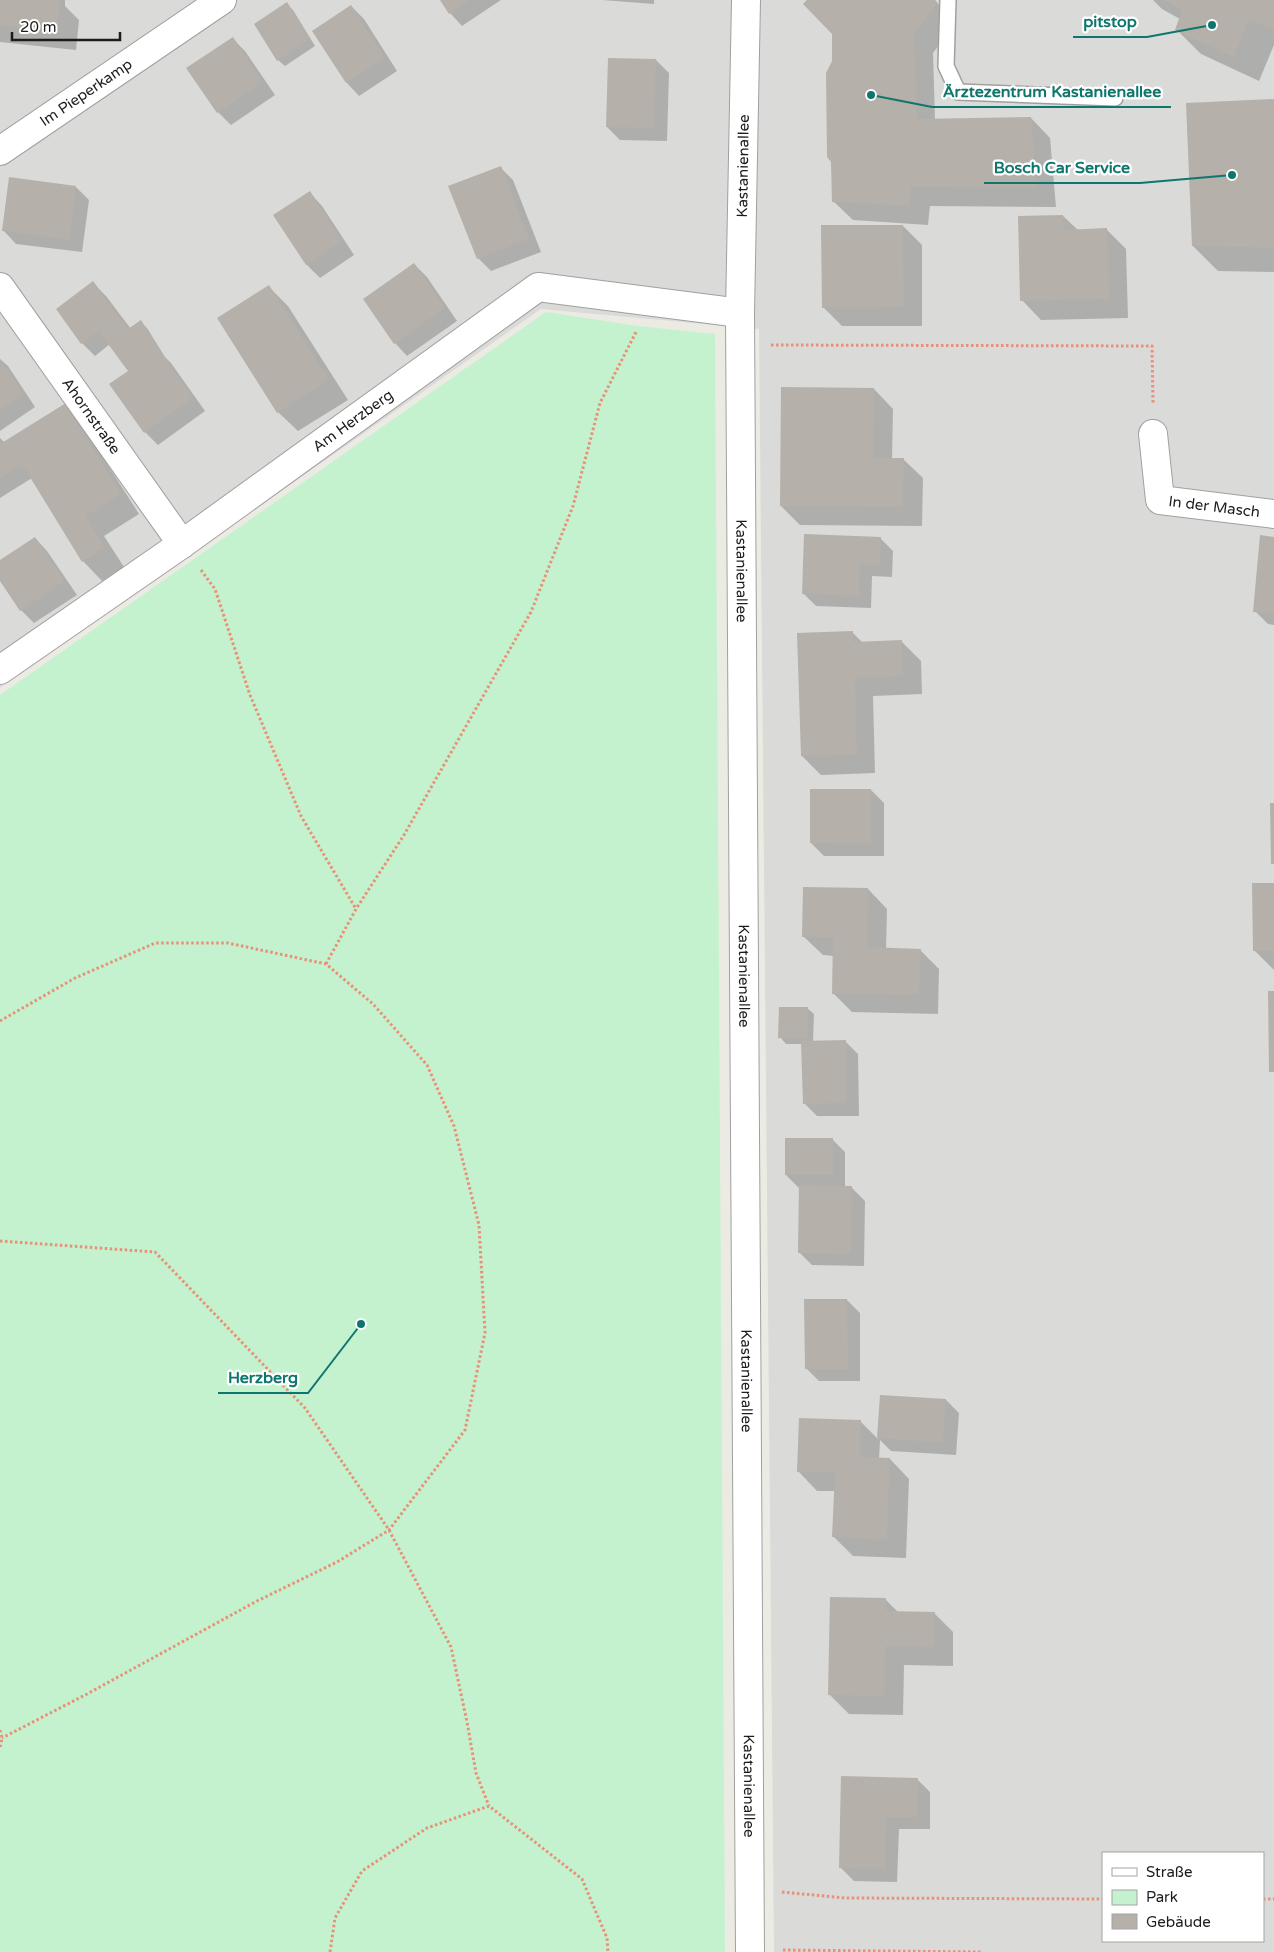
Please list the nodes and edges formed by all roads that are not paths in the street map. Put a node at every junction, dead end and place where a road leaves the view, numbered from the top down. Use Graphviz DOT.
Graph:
graph roads {
  1 [pos="222,0"];
  2 [pos="746,0"];
  3 [pos="948,0"];
  4 [pos="1115,98"];
  5 [pos="0,151"];
  6 [pos="0,287"];
  7 [pos="740,312"];
  8 [pos="1153,434"];
  9 [pos="1274,514"];
  10 [pos="182,544"];
  11 [pos="0,670"];
  12 [pos="750,1951"];
  1 -- 5 [label="street, Im Pieperkamp"];
  2 -- 7 [label="street, Kastanienallee"];
  3 -- 4 [label="lane"];
  6 -- 10 [label="street, Ahornstraße"];
  7 -- 10 [label="street, Am Herzberg"];
  7 -- 12 [label="street, Kastanienallee"];
  8 -- 9 [label="street, In der Masch"];
  10 -- 11 [label="street, Am Herzberg"];
}
